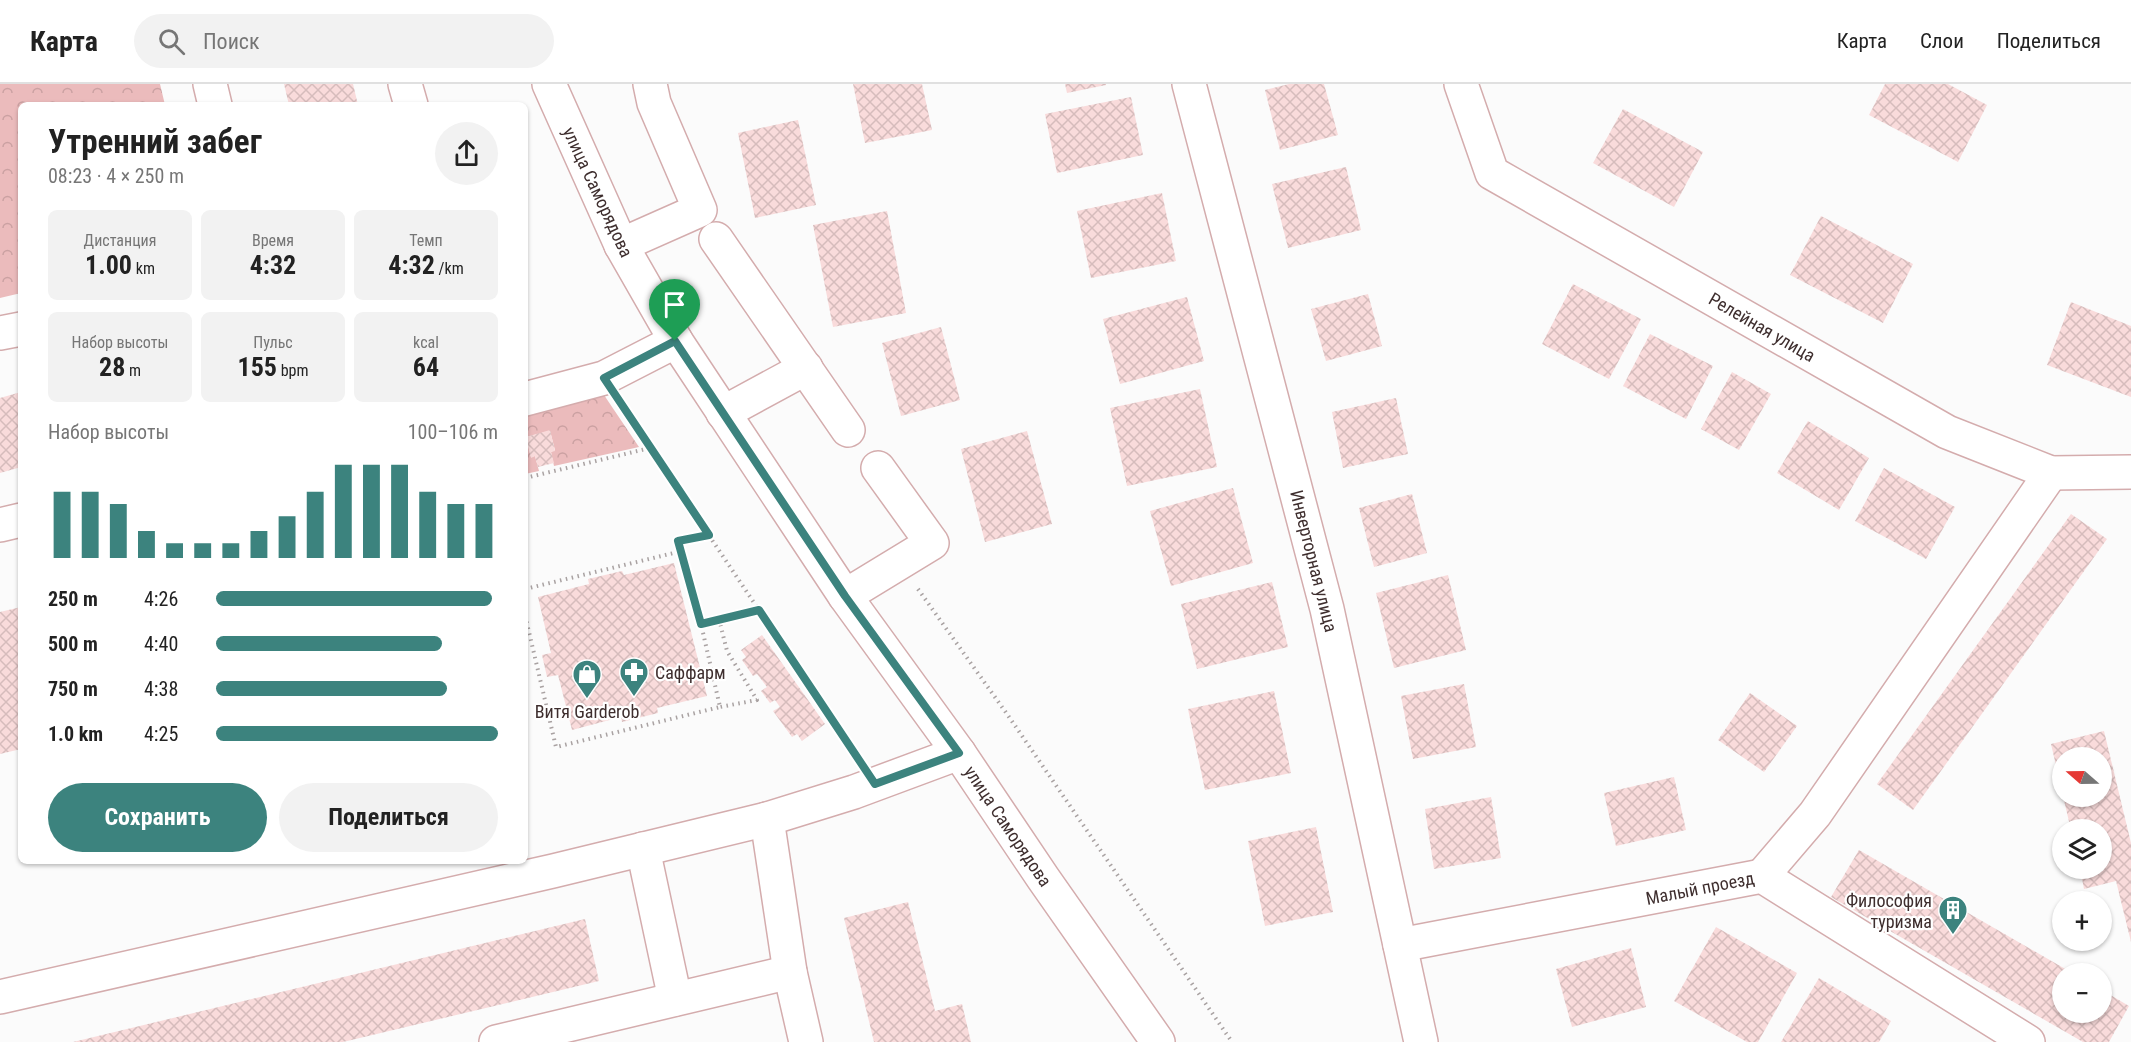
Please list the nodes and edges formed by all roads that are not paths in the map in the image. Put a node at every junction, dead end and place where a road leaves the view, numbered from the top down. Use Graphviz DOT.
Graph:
graph roads {
  1 [pos="210,84"];
  2 [pos="405,84"];
  3 [pos="549,84"];
  4 [pos="650,84"];
  5 [pos="1189,84"];
  6 [pos="1461,84"];
  7 [pos="214,102"];
  8 [pos="410,102"];
  9 [pos="716,239"];
  10 [pos="621,245"];
  11 [pos="18,329"];
  12 [pos="0,333"];
  13 [pos="675,341"];
  14 [pos="806,368"];
  15 [pos="528,398"];
  16 [pos="723,413"];
  17 [pos="848,430"];
  18 [pos="878,468"];
  19 [pos="2131,472"];
  20 [pos="2051,473"];
  21 [pos="18,521"];
  22 [pos="0,525"];
  23 [pos="845,596"];
  24 [pos="959,753"];
  25 [pos="766,819"];
  26 [pos="643,849"];
  27 [pos="1762,876"];
  28 [pos="1400,945"];
  29 [pos="790,972"];
  30 [pos="0,997"];
  31 [pos="675,999"];
  32 [pos="496,1042"];
  33 [pos="806,1042"];
  34 [pos="1158,1042"];
  35 [pos="1421,1042"];
  36 [pos="2028,1042"];
  1 -- 7 [label="street"];
  2 -- 8 [label="street"];
  3 -- 10 [label="street, улица Саморядова"];
  4 -- 10 [label="street"];
  5 -- 28 [label="street, Инверторная улица"];
  6 -- 20 [label="street, Релейная улица"];
  9 -- 14 [label="street"];
  10 -- 13 [label="street, улица Саморядова"];
  11 -- 12 [label="street"];
  13 -- 15 [label="street"];
  13 -- 16 [label="street, улица Саморядова"];
  14 -- 16 [label="street"];
  14 -- 17 [label="street"];
  16 -- 23 [label="street, улица Саморядова"];
  18 -- 23 [label="street"];
  19 -- 20 [label="street, Релейная улица"];
  20 -- 27 [label="street"];
  21 -- 22 [label="street"];
  23 -- 24 [label="street, улица Саморядова"];
  24 -- 25 [label="street"];
  24 -- 34 [label="street, улица Саморядова"];
  25 -- 26 [label="street"];
  25 -- 29 [label="street"];
  26 -- 30 [label="street"];
  26 -- 31 [label="street"];
  27 -- 28 [label="street, Малый проезд"];
  27 -- 36 [label="street, Малый проезд"];
  28 -- 35 [label="street, Инверторная улица"];
  29 -- 31 [label="street"];
  29 -- 33 [label="street"];
  31 -- 32 [label="street"];
}
